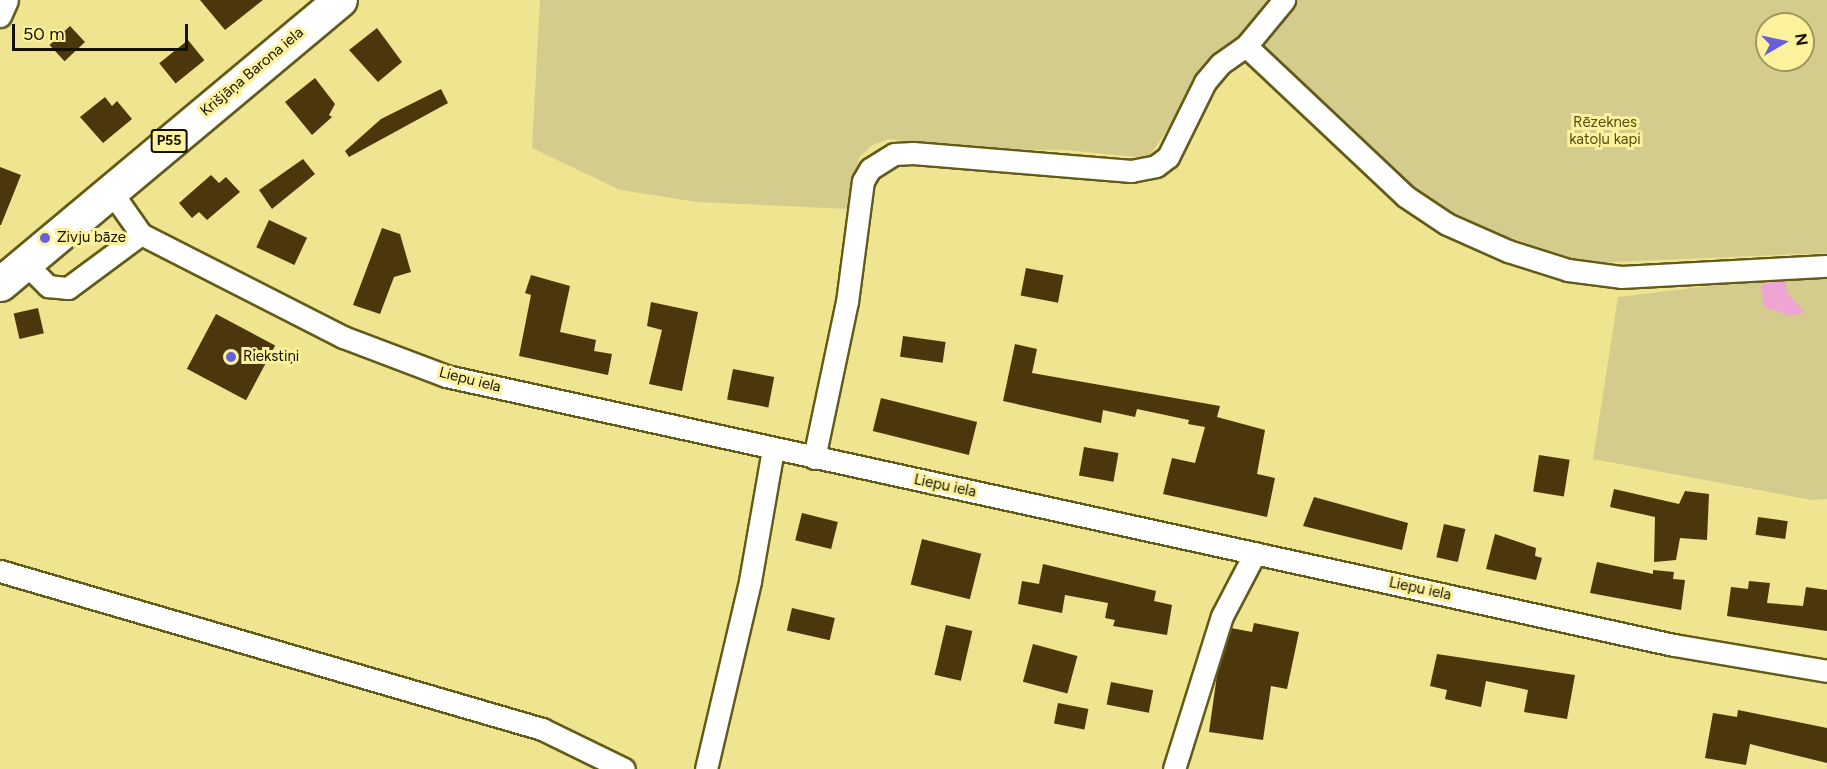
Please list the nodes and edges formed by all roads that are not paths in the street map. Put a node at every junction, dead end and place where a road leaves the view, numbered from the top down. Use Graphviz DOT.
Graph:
graph roads {
  1 [pos="7,0"];
  2 [pos="340,0"];
  3 [pos="1284,0"];
  4 [pos="0,16"];
  5 [pos="1246,46"];
  6 [pos="110,190"];
  7 [pos="141,234"];
  8 [pos="25,263"];
  9 [pos="1827,266"];
  10 [pos="0,284"];
  11 [pos="773,449"];
  12 [pos="814,458"];
  13 [pos="1255,553"];
  14 [pos="0,571"];
  15 [pos="1827,671"];
  16 [pos="624,769"];
  17 [pos="706,769"];
  18 [pos="1174,769"];
  1 -- 4 [label="street"];
  2 -- 6 [label="main road, Krišjāņa Barona iela / P55"];
  3 -- 5 [label="street"];
  5 -- 9 [label="street"];
  5 -- 12 [label="street"];
  6 -- 7 [label="street, Liepu iela"];
  6 -- 8 [label="main road, Krišjāņa Barona iela / P55"];
  7 -- 8 [label="street"];
  7 -- 11 [label="street, Liepu iela"];
  8 -- 10 [label="main road, Krišjāņa Barona iela / P55"];
  11 -- 12 [label="street, Liepu iela"];
  11 -- 17 [label="street"];
  12 -- 13 [label="street, Liepu iela"];
  13 -- 15 [label="street, Liepu iela"];
  13 -- 18 [label="street"];
  14 -- 16 [label="street"];
}
